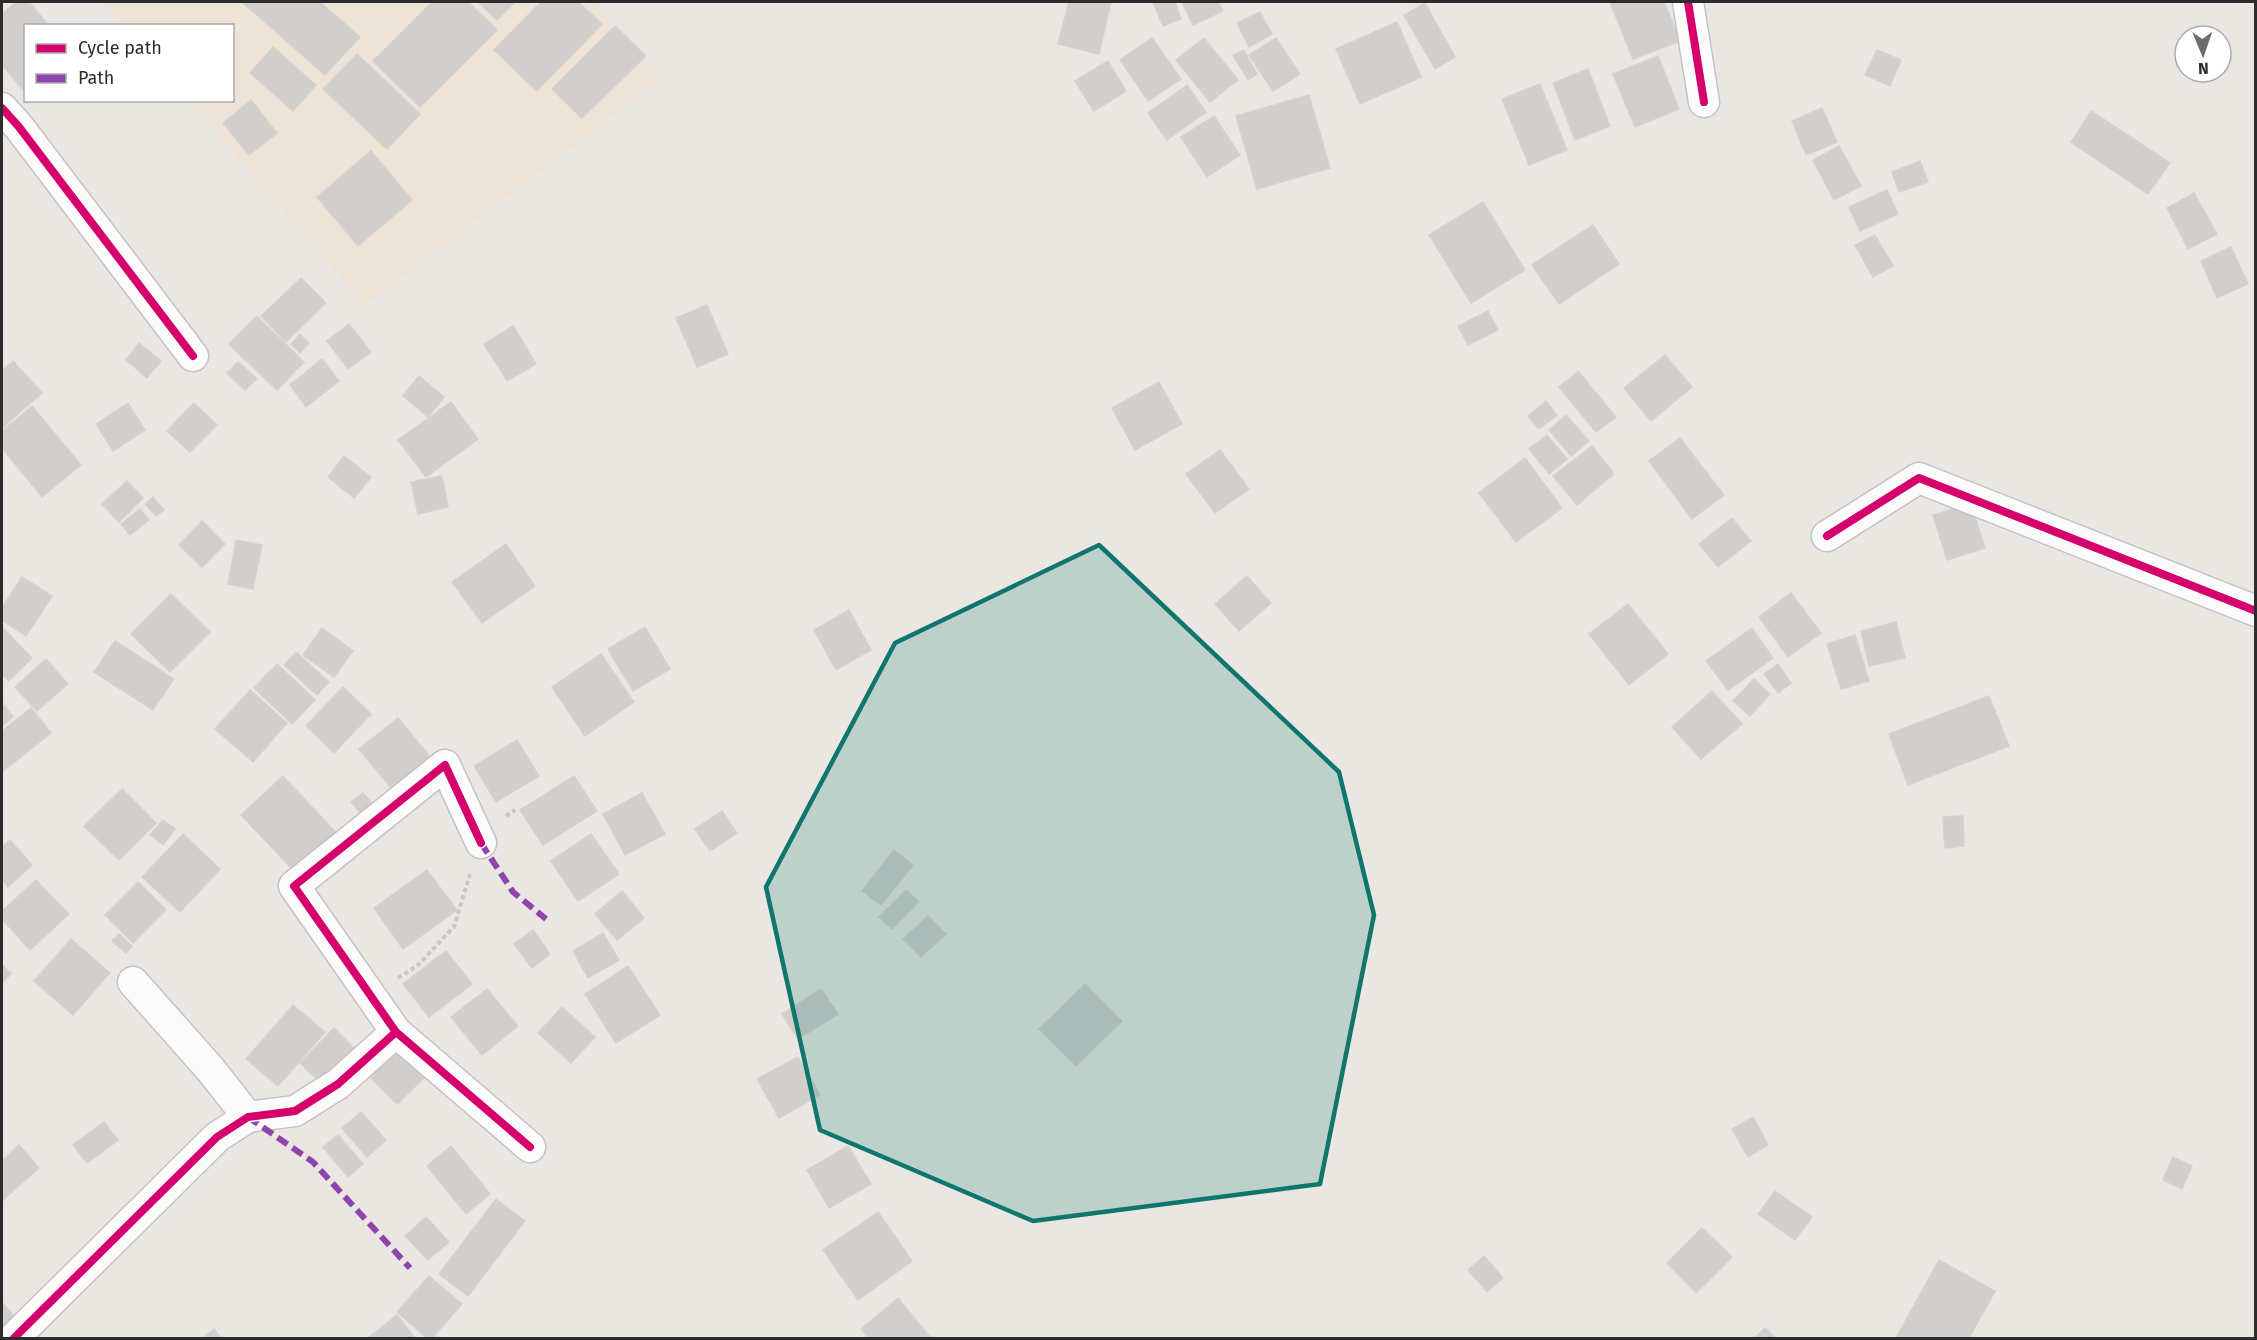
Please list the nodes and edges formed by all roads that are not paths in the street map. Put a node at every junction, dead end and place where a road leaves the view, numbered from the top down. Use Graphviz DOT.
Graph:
graph roads {
  1 [pos="1688,2"];
  2 [pos="1704,102"];
  3 [pos="2,108"];
  4 [pos="193,356"];
  5 [pos="1827,536"];
  6 [pos="2256,611"];
  7 [pos="481,843"];
  8 [pos="133,982"];
  9 [pos="396,1032"];
  10 [pos="248,1117"];
  11 [pos="530,1147"];
  12 [pos="14,1338"];
  1 -- 2 [label="street"];
  3 -- 4 [label="street"];
  5 -- 6 [label="street"];
  7 -- 9 [label="street"];
  8 -- 10 [label="street"];
  9 -- 10 [label="street"];
  9 -- 11 [label="street"];
  10 -- 12 [label="street"];
}
